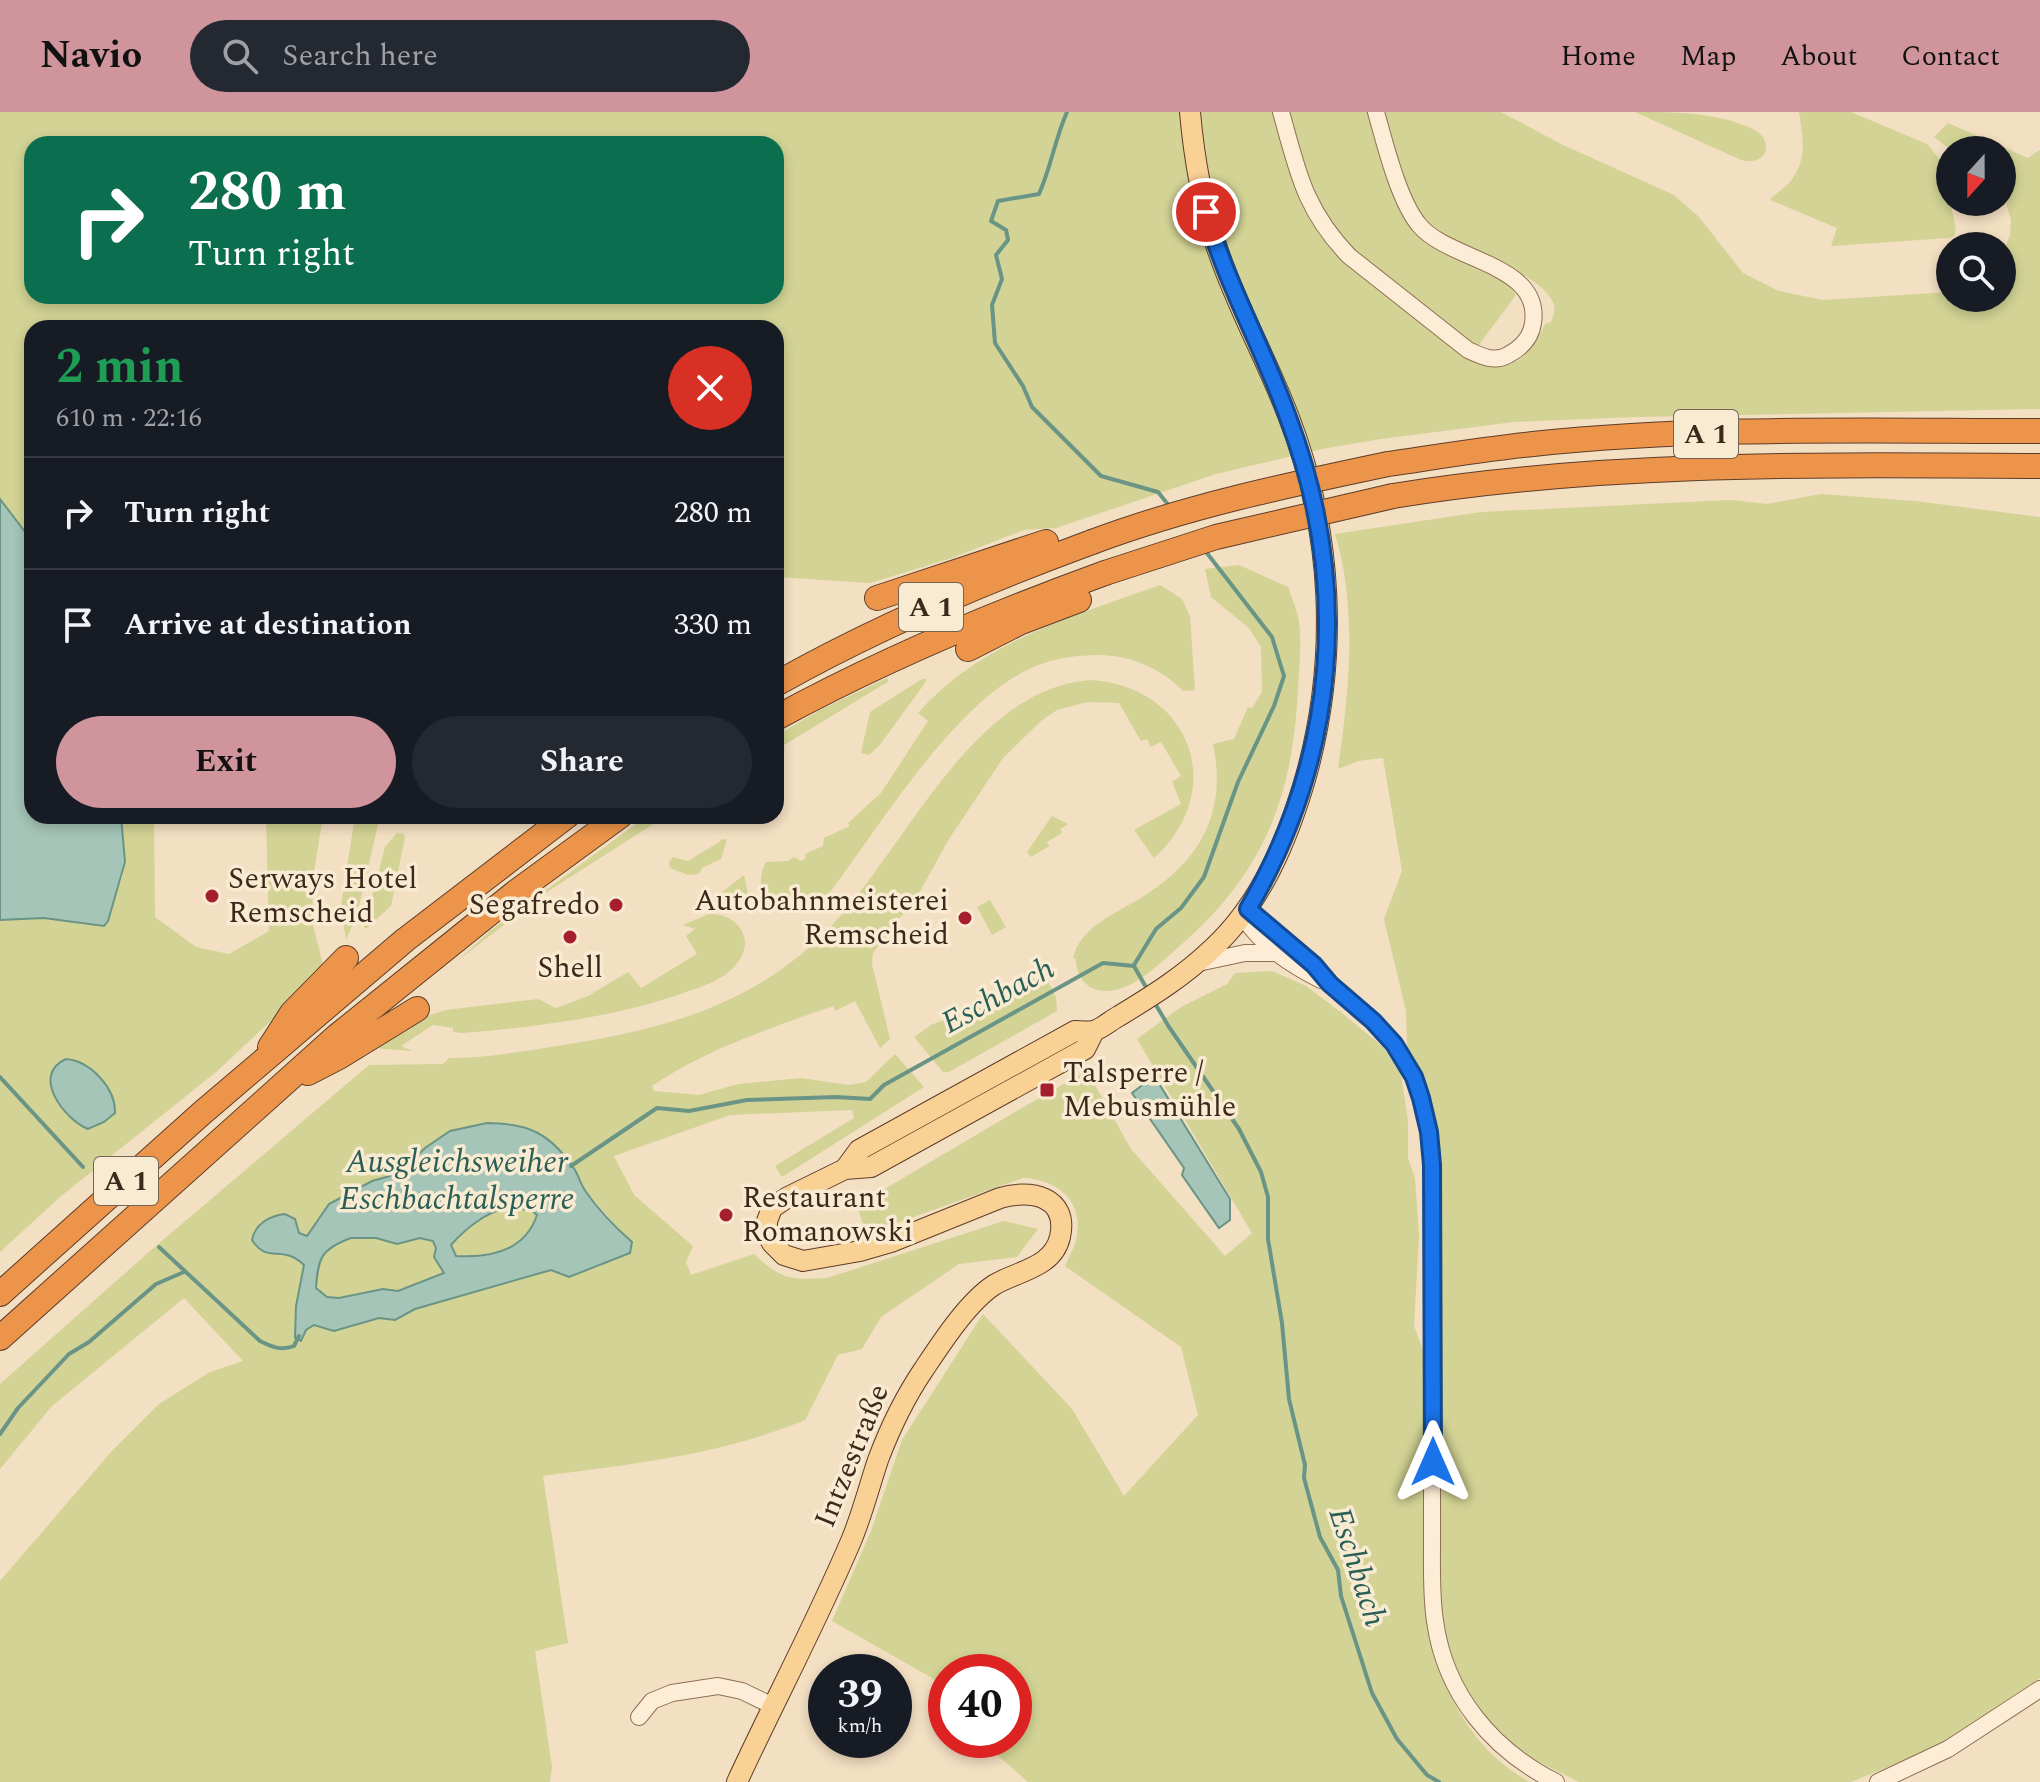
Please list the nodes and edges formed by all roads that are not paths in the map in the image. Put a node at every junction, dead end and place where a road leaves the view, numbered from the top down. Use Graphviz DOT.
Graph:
graph roads {
  1 [pos="1190,112"];
  2 [pos="1281,112"];
  3 [pos="1376,112"];
  4 [pos="2040,431"];
  5 [pos="2040,466"];
  6 [pos="1092,542"];
  7 [pos="1105,573"];
  8 [pos="877,598"];
  9 [pos="968,649"];
  10 [pos="784,680"];
  11 [pos="784,714"];
  12 [pos="557,824"];
  13 [pos="609,824"];
  14 [pos="1245,913"];
  15 [pos="1276,953"];
  16 [pos="346,958"];
  17 [pos="1198,963"];
  18 [pos="1330,984"];
  19 [pos="417,1009"];
  20 [pos="254,1070"];
  21 [pos="277,1089"];
  22 [pos="0,1294"];
  23 [pos="0,1338"];
  24 [pos="2040,1689"];
  25 [pos="773,1706"];
  26 [pos="639,1717"];
  27 [pos="737,1782"];
  28 [pos="1556,1782"];
  29 [pos="1878,1782"];
  1 -- 14 [label="main road"];
  2 -- 3 [label="street"];
  4 -- 6 [label="highway, A 1, bridge"];
  5 -- 7 [label="highway, A 1, bridge"];
  6 -- 8 [label="highway"];
  6 -- 10 [label="highway, A 1"];
  7 -- 9 [label="highway"];
  7 -- 11 [label="highway, A 1"];
  12 -- 20 [label="highway, A 1"];
  13 -- 21 [label="highway, A 1"];
  14 -- 15 [label="street"];
  14 -- 17 [label="main road"];
  14 -- 18 [label="street"];
  15 -- 17 [label="street"];
  15 -- 18 [label="street"];
  16 -- 20 [label="highway"];
  17 -- 25 [label="main road, Intzestraße"];
  18 -- 28 [label="street"];
  19 -- 21 [label="highway"];
  20 -- 22 [label="highway, A 1"];
  21 -- 23 [label="highway, A 1"];
  24 -- 29 [label="street"];
  25 -- 26 [label="street"];
  25 -- 27 [label="main road, Intzestraße"];
}
